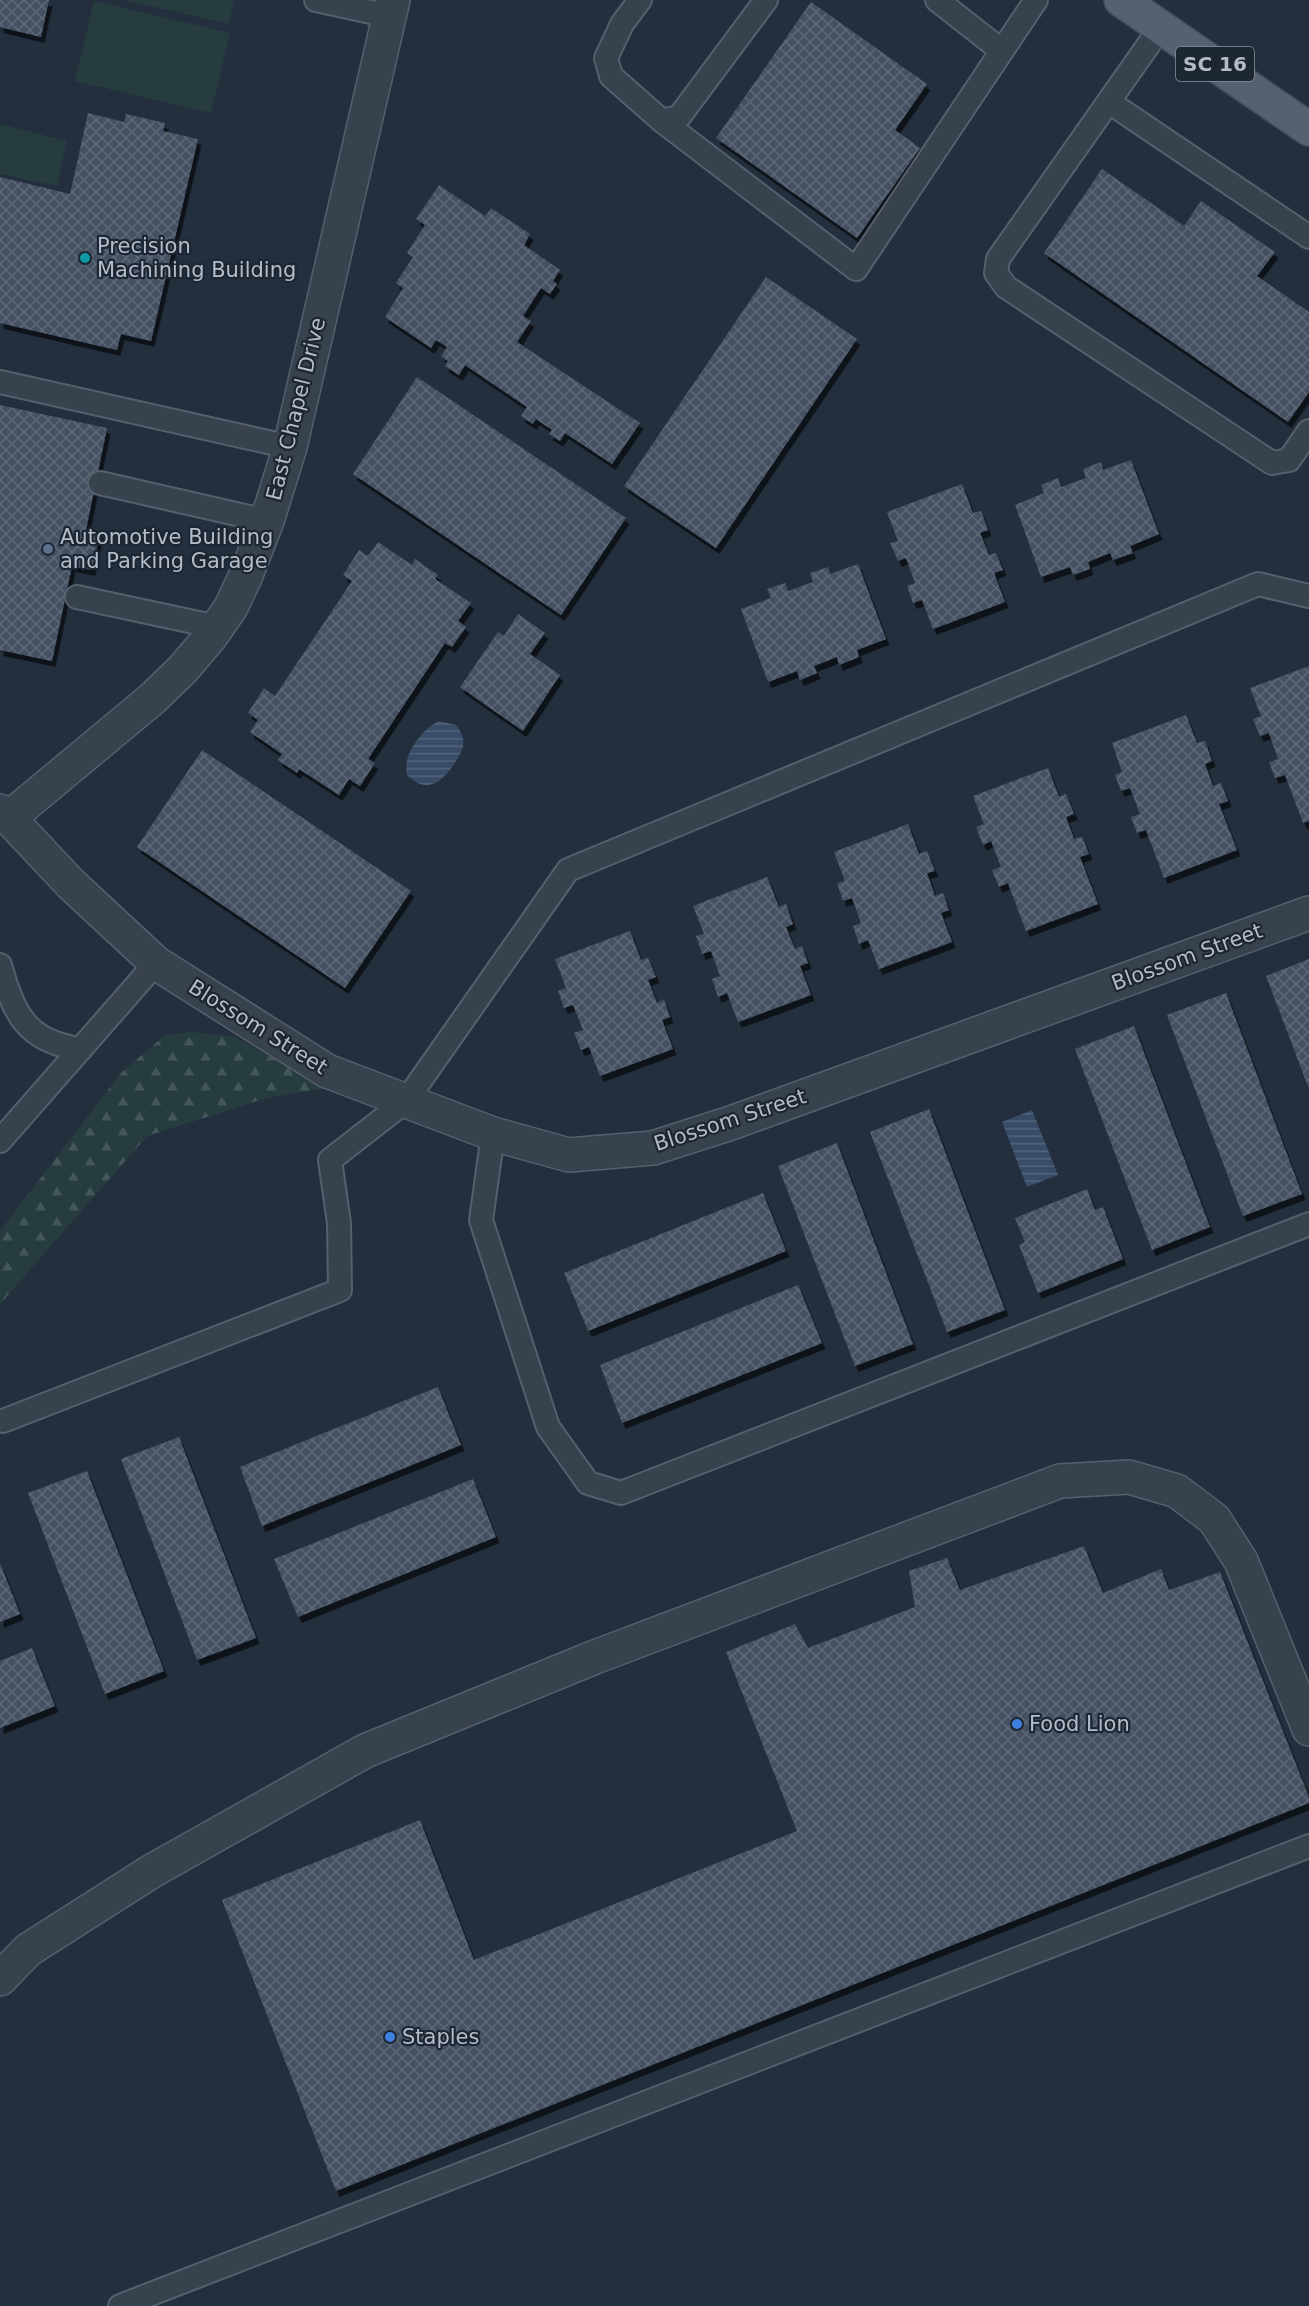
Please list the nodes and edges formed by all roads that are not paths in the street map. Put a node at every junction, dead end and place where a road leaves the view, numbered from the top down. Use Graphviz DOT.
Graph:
graph roads {
  1 [pos="640,0"];
  2 [pos="766,0"];
  3 [pos="937,0"];
  4 [pos="1036,0"];
  5 [pos="1121,0"];
  6 [pos="323,1"];
  7 [pos="391,8"];
  8 [pos="1161,27"];
  9 [pos="1002,51"];
  10 [pos="1109,102"];
  11 [pos="662,121"];
  12 [pos="1309,129"];
  13 [pos="1309,237"];
  14 [pos="0,382"];
  15 [pos="1309,431"];
  16 [pos="290,447"];
  17 [pos="100,483"];
  18 [pos="267,521"];
  19 [pos="1309,596"];
  20 [pos="77,597"];
  21 [pos="217,627"];
  22 [pos="4,815"];
  23 [pos="1309,913"];
  24 [pos="156,963"];
  25 [pos="0,965"];
  26 [pos="81,1049"];
  27 [pos="406,1101"];
  28 [pos="493,1134"];
  29 [pos="0,1141"];
  30 [pos="1309,1224"];
  31 [pos="3,1421"];
  32 [pos="1309,1729"];
  33 [pos="1309,1846"];
  34 [pos="0,1979"];
  35 [pos="120,2306"];
  1 -- 11 [label="lane"];
  2 -- 11 [label="lane"];
  3 -- 9 [label="lane"];
  4 -- 9 [label="lane"];
  5 -- 8 [label="main road, SC 16"];
  6 -- 7 [label="lane"];
  7 -- 16 [label="street, East Chapel Drive"];
  8 -- 10 [label="lane"];
  8 -- 12 [label="main road, SC 16"];
  9 -- 11 [label="lane"];
  10 -- 13 [label="lane"];
  10 -- 15 [label="lane"];
  14 -- 16 [label="lane"];
  16 -- 18 [label="street, East Chapel Drive"];
  17 -- 18 [label="lane"];
  18 -- 21 [label="street, East Chapel Drive"];
  19 -- 27 [label="lane"];
  20 -- 21 [label="lane"];
  21 -- 22 [label="street, East Chapel Drive"];
  22 -- 24 [label="street, Blossom Street"];
  23 -- 28 [label="street, Blossom Street"];
  24 -- 26 [label="lane"];
  24 -- 27 [label="street, Blossom Street"];
  25 -- 26 [label="lane"];
  26 -- 29 [label="lane"];
  27 -- 28 [label="street, Blossom Street"];
  27 -- 31 [label="lane"];
  28 -- 30 [label="lane"];
  32 -- 34 [label="street"];
  33 -- 35 [label="lane"];
}
